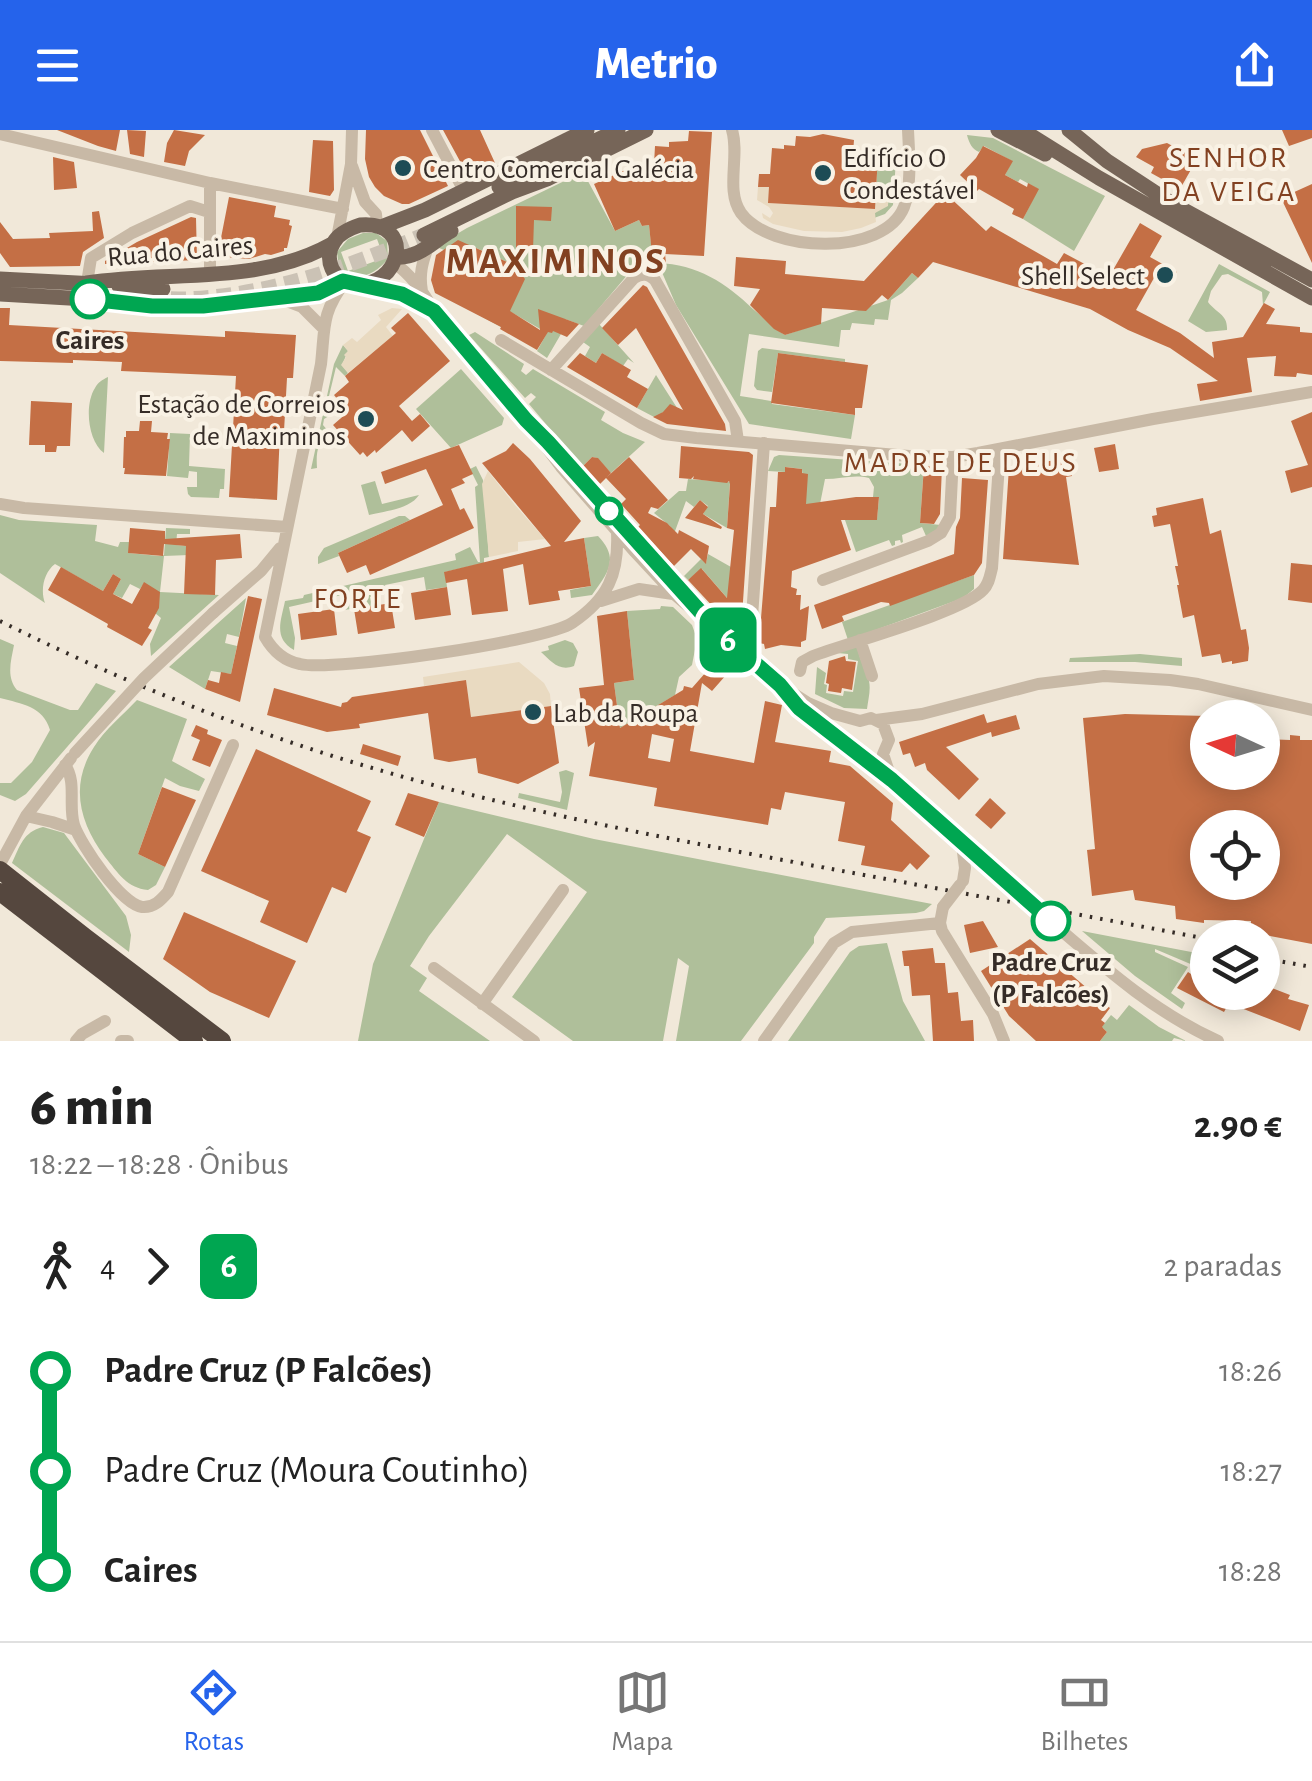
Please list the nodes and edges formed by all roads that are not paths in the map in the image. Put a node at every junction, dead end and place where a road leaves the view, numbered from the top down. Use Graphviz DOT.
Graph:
graph roads {
  1 [pos="352,130"];
  2 [pos="432,130"];
  3 [pos="590,130"];
  4 [pos="618,130"];
  5 [pos="646,130"];
  6 [pos="732,130"];
  7 [pos="742,130"];
  8 [pos="908,130"];
  9 [pos="998,130"];
  10 [pos="1022,130"];
  11 [pos="1052,130"];
  12 [pos="1068,130"];
  13 [pos="0,134"];
  14 [pos="736,148"];
  15 [pos="553,160"];
  16 [pos="1108,162"];
  17 [pos="350,164"];
  18 [pos="1098,178"];
  19 [pos="210,182"];
  20 [pos="464,191"];
  21 [pos="342,209"];
  22 [pos="209,212"];
  23 [pos="378,222"];
  24 [pos="420,231"];
  25 [pos="335,240"];
  26 [pos="395,260"];
  27 [pos="210,275"];
  28 [pos="1312,280"];
  29 [pos="1,281"];
  30 [pos="349,282"];
  31 [pos="87,283"];
  32 [pos="162,290"];
  33 [pos="422,291"];
  34 [pos="278,298"];
  35 [pos="1312,298"];
  36 [pos="434,311"];
  37 [pos="323,328"];
  38 [pos="500,340"];
  39 [pos="551,370"];
  40 [pos="1312,392"];
  41 [pos="526,420"];
  42 [pos="738,441"];
  43 [pos="764,444"];
  44 [pos="1000,449"];
  45 [pos="953,457"];
  46 [pos="0,504"];
  47 [pos="288,526"];
  48 [pos="617,532"];
  49 [pos="284,542"];
  50 [pos="823,580"];
  51 [pos="674,594"];
  52 [pos="598,602"];
  53 [pos="713,626"];
  54 [pos="860,640"];
  55 [pos="737,648"];
  56 [pos="800,670"];
  57 [pos="872,676"];
  58 [pos="780,685"];
  59 [pos="1312,710"];
  60 [pos="922,714"];
  61 [pos="860,720"];
  62 [pos="876,720"];
  63 [pos="888,740"];
  64 [pos="233,746"];
  65 [pos="849,746"];
  66 [pos="883,754"];
  67 [pos="862,757"];
  68 [pos="70,759"];
  69 [pos="892,780"];
  70 [pos="26,816"];
  71 [pos="76,830"];
  72 [pos="962,844"];
  73 [pos="0,867"];
  74 [pos="993,870"];
  75 [pos="962,883"];
  76 [pos="563,890"];
  77 [pos="0,892"];
  78 [pos="940,924"];
  79 [pos="434,968"];
  80 [pos="482,1004"];
  81 [pos="104,1020"];
  82 [pos="76,1041"];
  83 [pos="194,1041"];
  84 [pos="222,1041"];
  85 [pos="534,1041"];
  86 [pos="764,1041"];
  87 [pos="1004,1041"];
  88 [pos="1218,1041"];
  1 -- 17 [label="street"];
  2 -- 20 [label="street"];
  3 -- 15 [label="main road"];
  3 -- 20 [label="main road"];
  4 -- 15 [label="main road"];
  5 -- 24 [label="main road"];
  6 -- 14 [label="street"];
  7 -- 14 [label="street"];
  8 -- 14 [label="street"];
  9 -- 18 [label="main road"];
  10 -- 18 [label="main road"];
  11 -- 16 [label="main road"];
  12 -- 16 [label="main road"];
  13 -- 19 [label="street"];
  15 -- 24 [label="main road"];
  16 -- 28 [label="main road"];
  17 -- 21 [label="street"];
  17 -- 23 [label="street"];
  18 -- 35 [label="main road"];
  19 -- 21 [label="street"];
  19 -- 22 [label="street"];
  20 -- 24 [label="main road"];
  21 -- 25 [label="street"];
  22 -- 27 [label="street"];
  22 -- 31 [label="street"];
  23 -- 24 [label="main road"];
  23 -- 25 [label="main road"];
  23 -- 26 [label="main road"];
  24 -- 26 [label="main road"];
  24 -- 33 [label="street"];
  25 -- 27 [label="main road, Rua do Caires"];
  25 -- 30 [label="main road"];
  26 -- 30 [label="main road"];
  26 -- 33 [label="street"];
  27 -- 31 [label="main road, Rua do Caires"];
  29 -- 31 [label="main road, Rua do Caires"];
  29 -- 34 [label="main road, Rua do Caires"];
  30 -- 34 [label="main road, Rua do Caires"];
  30 -- 36 [label="street"];
  30 -- 37 [label="street"];
  31 -- 32 [label="main road, Rua do Caires"];
  33 -- 36 [label="street"];
  34 -- 37 [label="street"];
  36 -- 41 [label="street"];
  37 -- 47 [label="street"];
  38 -- 39 [label="street"];
  39 -- 42 [label="street"];
  39 -- 42 [label="street"];
  40 -- 44 [label="street"];
  41 -- 48 [label="street"];
  41 -- 53 [label="street"];
  42 -- 43 [label="street"];
  43 -- 45 [label="street"];
  43 -- 55 [label="street"];
  44 -- 45 [label="street"];
  44 -- 54 [label="street"];
  45 -- 50 [label="street"];
  46 -- 47 [label="street"];
  47 -- 49 [label="street"];
  48 -- 51 [label="street"];
  48 -- 52 [label="street"];
  49 -- 52 [label="street"];
  49 -- 68 [label="street, bridge"];
  51 -- 52 [label="street"];
  51 -- 53 [label="street"];
  53 -- 55 [label="street"];
  54 -- 56 [label="street"];
  54 -- 57 [label="street"];
  55 -- 58 [label="street"];
  58 -- 61 [label="street"];
  58 -- 65 [label="street"];
  59 -- 60 [label="street"];
  60 -- 62 [label="street"];
  60 -- 63 [label="street"];
  61 -- 62 [label="street"];
  61 -- 65 [label="street"];
  62 -- 63 [label="street"];
  63 -- 66 [label="street"];
  64 -- 71 [label="street"];
  65 -- 67 [label="street"];
  66 -- 67 [label="street"];
  66 -- 69 [label="street"];
  67 -- 69 [label="street"];
  68 -- 70 [label="street"];
  68 -- 71 [label="street"];
  69 -- 72 [label="street"];
  70 -- 71 [label="street"];
  70 -- 73 [label="street"];
  72 -- 74 [label="street"];
  72 -- 75 [label="street"];
  73 -- 84 [label="highway"];
  74 -- 75 [label="street"];
  74 -- 88 [label="street, bridge"];
  75 -- 78 [label="street, bridge"];
  76 -- 80 [label="street"];
  77 -- 83 [label="highway"];
  78 -- 86 [label="street"];
  78 -- 87 [label="street"];
  79 -- 80 [label="street"];
  80 -- 85 [label="street"];
  81 -- 82 [label="street"];
}
